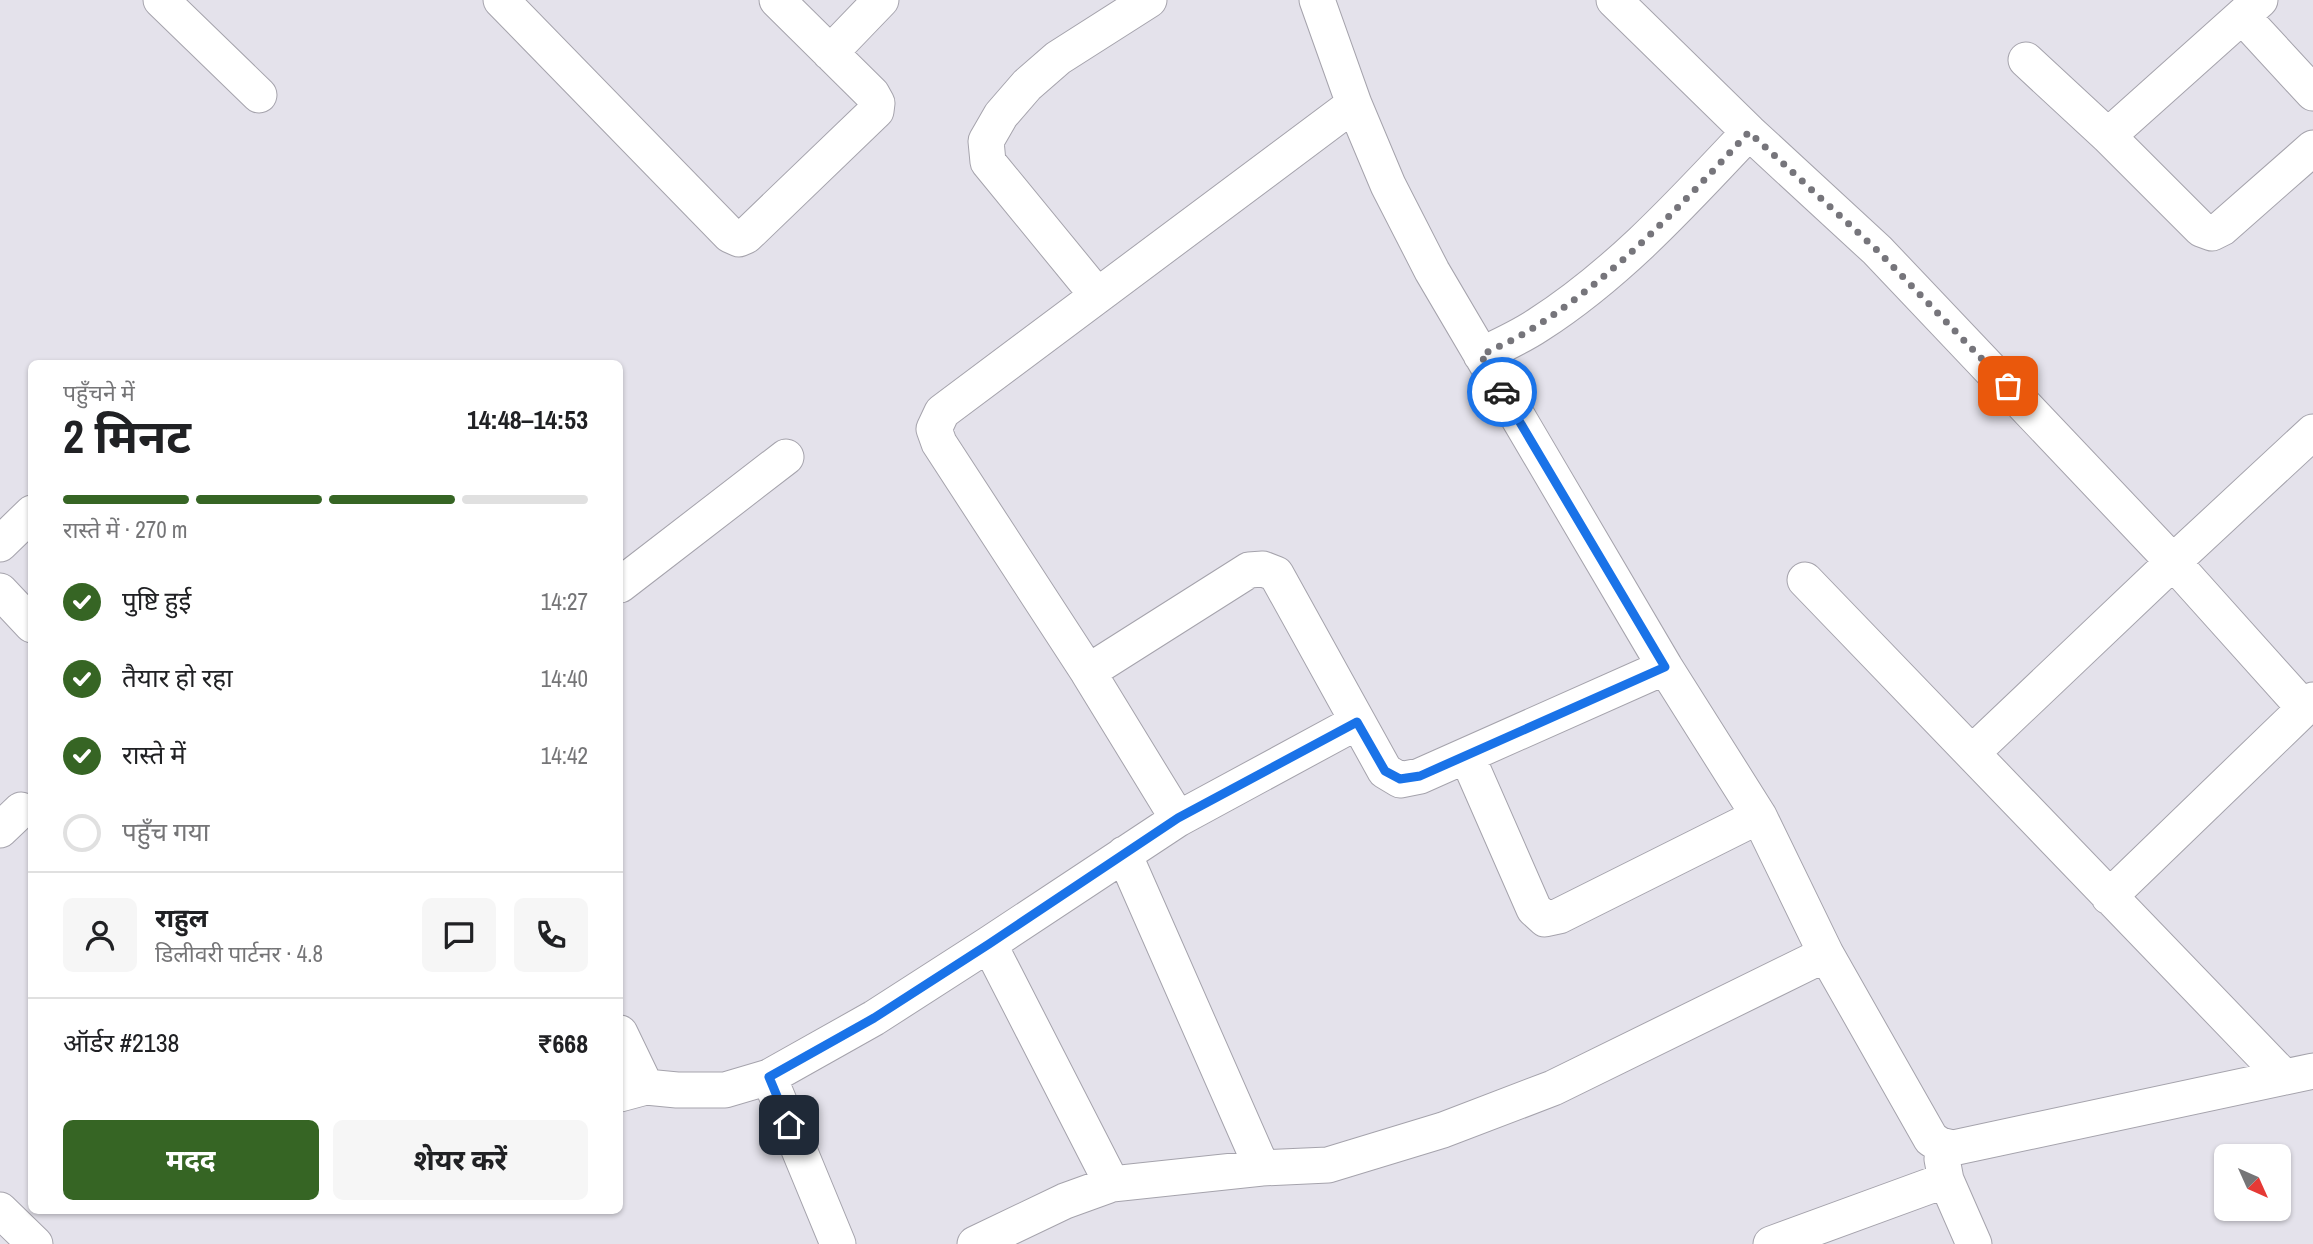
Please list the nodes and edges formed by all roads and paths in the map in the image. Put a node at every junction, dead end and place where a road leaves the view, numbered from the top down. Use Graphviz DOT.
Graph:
graph roads {
  1 [pos="161,0"];
  2 [pos="501,0"];
  3 [pos="777,0"];
  4 [pos="881,0"];
  5 [pos="1149,0"];
  6 [pos="1317,0"];
  7 [pos="1614,0"];
  8 [pos="2251,8"];
  9 [pos="830,53"];
  10 [pos="2026,60"];
  11 [pos="2313,93"];
  12 [pos="259,95"];
  13 [pos="1354,104"];
  14 [pos="1749,132"];
  15 [pos="2108,136"];
  16 [pos="2313,148"];
  17 [pos="1097,295"];
  18 [pos="1481,355"];
  19 [pos="2313,432"];
  20 [pos="786,457"];
  21 [pos="28,517"];
  22 [pos="0,544"];
  23 [pos="2173,562"];
  24 [pos="1805,580"];
  25 [pos="623,584"];
  26 [pos="0,591"];
  27 [pos="28,621"];
  28 [pos="1665,667"];
  29 [pos="1088,672"];
  30 [pos="2309,704"];
  31 [pos="1357,722"];
  32 [pos="1972,753"];
  33 [pos="1467,756"];
  34 [pos="1759,816"];
  35 [pos="1178,818"];
  36 [pos="1124,854"];
  37 [pos="2109,898"];
  38 [pos="989,944"];
  39 [pos="1826,954"];
  40 [pos="623,1045"];
  41 [pos="2299,1074"];
  42 [pos="769,1077"];
  43 [pos="633,1090"];
  44 [pos="1940,1145"];
  45 [pos="1262,1168"];
  46 [pos="1946,1180"];
  47 [pos="1112,1184"];
  48 [pos="0,1210"];
  49 [pos="1012,1235"];
  50 [pos="35,1244"];
  51 [pos="838,1244"];
  52 [pos="975,1244"];
  53 [pos="1771,1244"];
  54 [pos="1974,1244"];
  1 -- 12 [label="street"];
  2 -- 9 [label="street"];
  3 -- 9 [label="street"];
  4 -- 9 [label="street"];
  5 -- 17 [label="street"];
  6 -- 13 [label="street"];
  7 -- 14 [label="street"];
  8 -- 11 [label="street"];
  8 -- 15 [label="street"];
  10 -- 15 [label="street"];
  13 -- 17 [label="street"];
  13 -- 18 [label="street"];
  14 -- 18 [label="street"];
  14 -- 23 [label="street"];
  15 -- 16 [label="street"];
  17 -- 29 [label="street"];
  18 -- 28 [label="street"];
  19 -- 23 [label="street"];
  20 -- 25 [label="street"];
  21 -- 22 [label="street"];
  23 -- 30 [label="street"];
  23 -- 32 [label="street"];
  24 -- 32 [label="street"];
  26 -- 27 [label="street"];
  28 -- 33 [label="street"];
  28 -- 34 [label="street"];
  29 -- 31 [label="street"];
  29 -- 35 [label="street"];
  30 -- 37 [label="street"];
  31 -- 33 [label="street"];
  31 -- 35 [label="street"];
  32 -- 37 [label="street"];
  33 -- 34 [label="street"];
  34 -- 39 [label="street"];
  35 -- 36 [label="street"];
  36 -- 38 [label="street"];
  36 -- 45 [label="street"];
  37 -- 41 [label="street"];
  38 -- 42 [label="street"];
  38 -- 47 [label="street"];
  39 -- 44 [label="street"];
  39 -- 45 [label="street"];
  40 -- 43 [label="street"];
  41 -- 44 [label="street"];
  42 -- 43 [label="street"];
  42 -- 51 [label="street"];
  44 -- 46 [label="street"];
  45 -- 47 [label="street"];
  46 -- 53 [label="street"];
  46 -- 54 [label="street"];
  47 -- 49 [label="street"];
  48 -- 50 [label="street"];
  49 -- 52 [label="street"];
}
